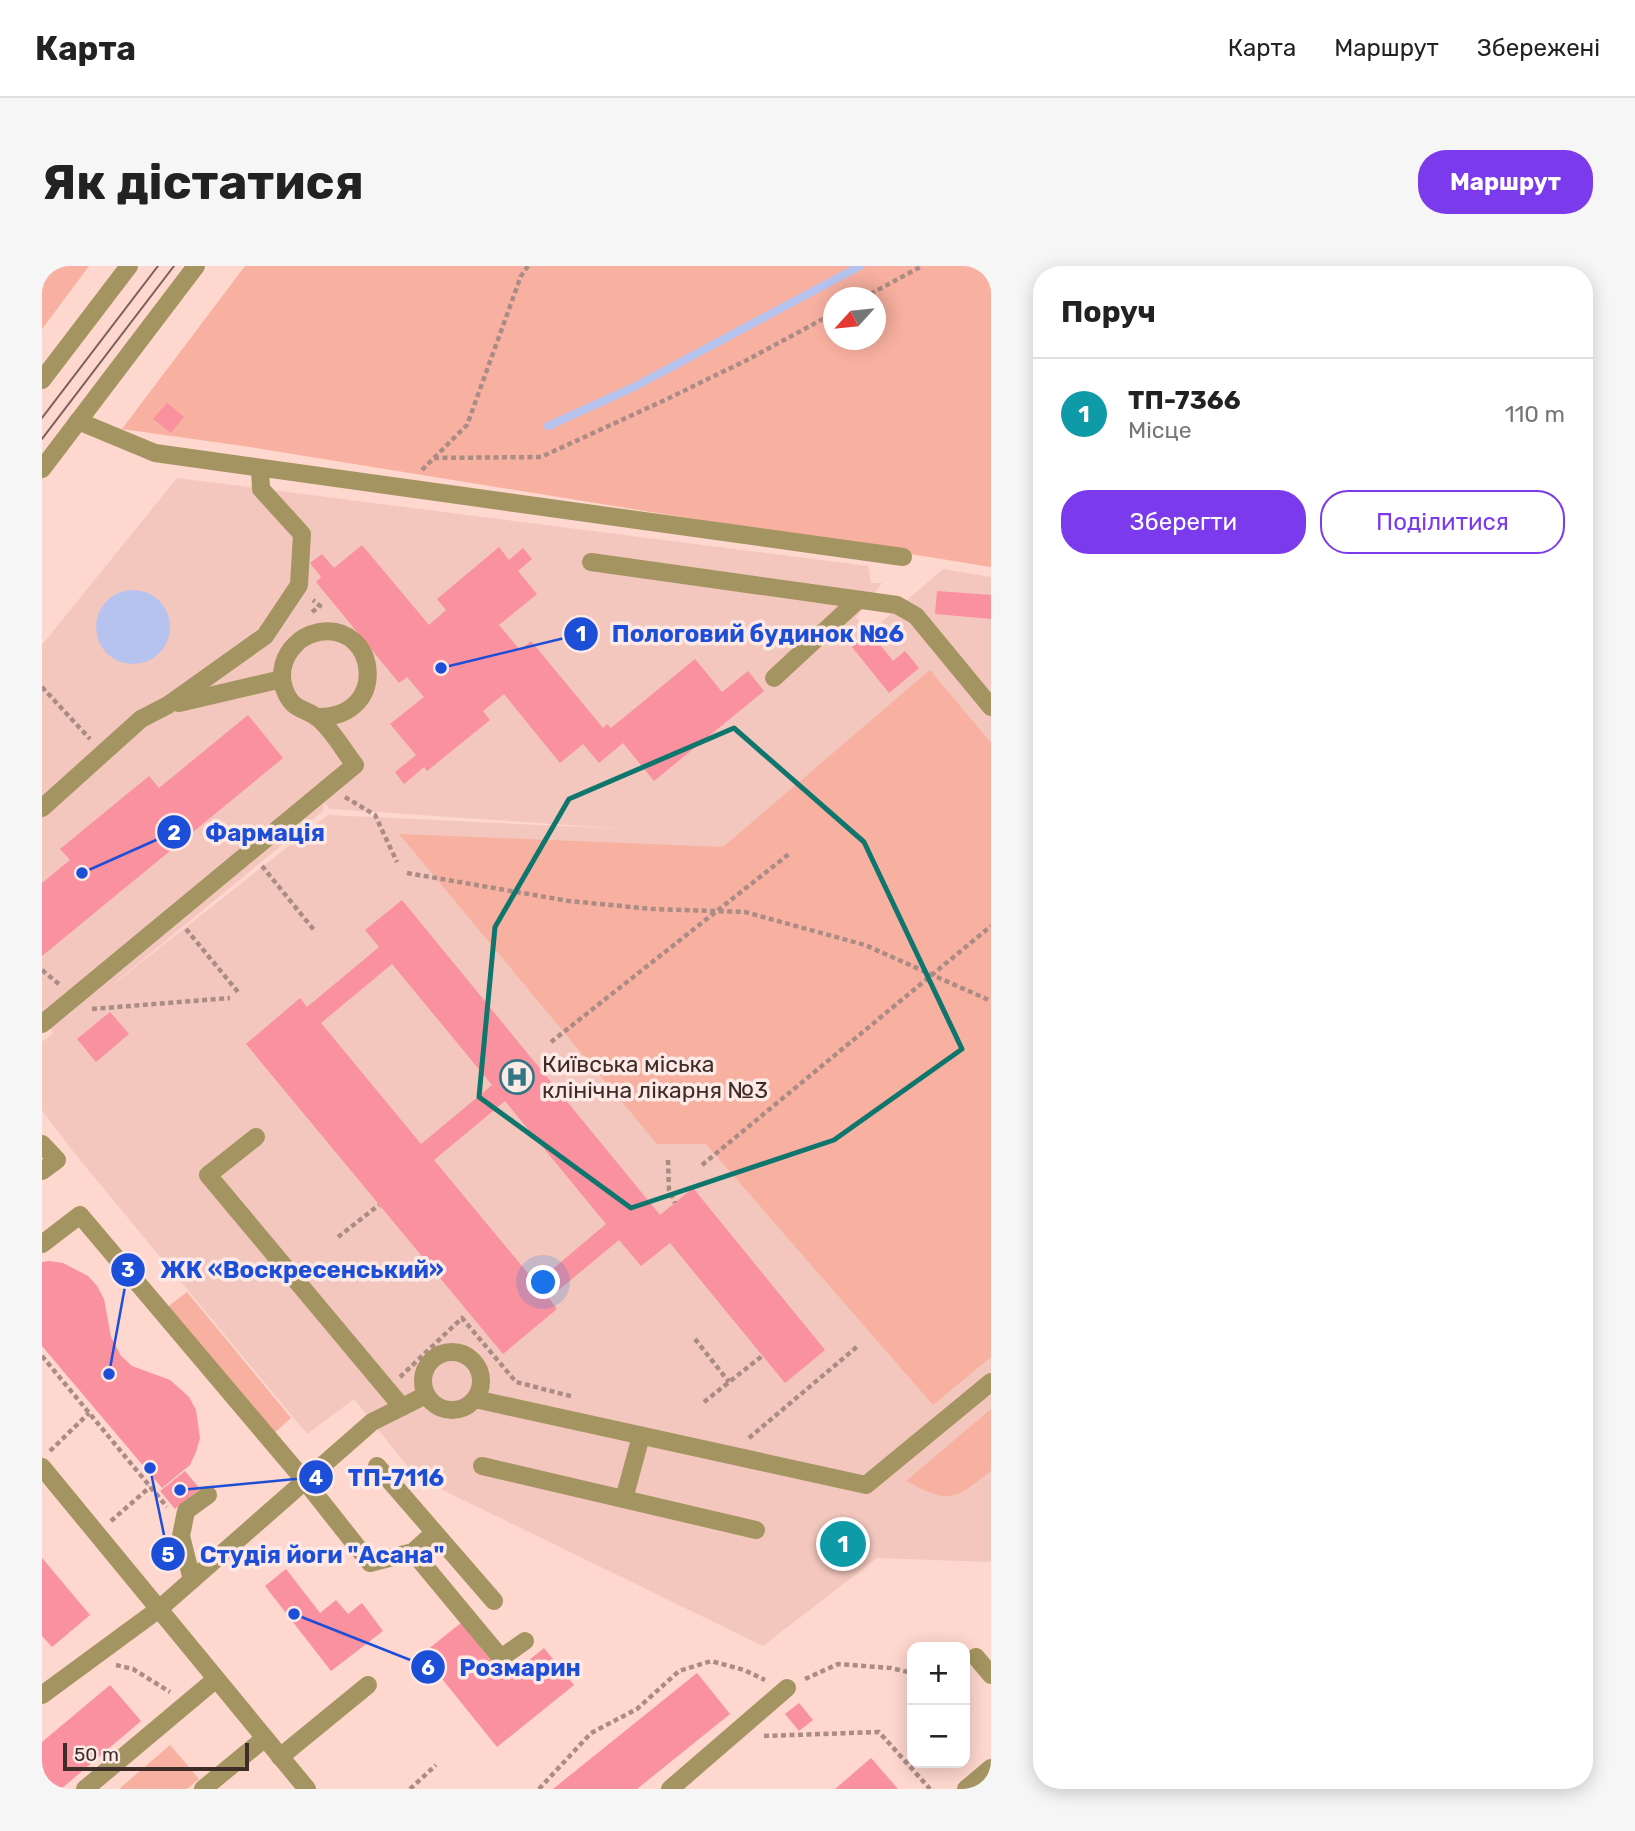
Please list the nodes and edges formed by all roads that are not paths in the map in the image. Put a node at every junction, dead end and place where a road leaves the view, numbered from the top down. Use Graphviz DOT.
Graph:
graph roads {
  1 [pos="129,266"];
  2 [pos="196,266"];
  3 [pos="42,380"];
  4 [pos="78,421"];
  5 [pos="260,468"];
  6 [pos="42,469"];
  7 [pos="903,557"];
  8 [pos="591,562"];
  9 [pos="858,600"];
  10 [pos="282,678"];
  11 [pos="774,678"];
  12 [pos="168,705"];
  13 [pos="991,707"];
  14 [pos="318,717"];
  15 [pos="42,808"];
  16 [pos="42,1024"];
  17 [pos="256,1137"];
  18 [pos="42,1144"];
  19 [pos="42,1171"];
  20 [pos="42,1244"];
  21 [pos="991,1382"];
  22 [pos="426,1395"];
  23 [pos="475,1399"];
  24 [pos="402,1407"];
  25 [pos="641,1436"];
  26 [pos="46,1460"];
  27 [pos="377,1466"];
  28 [pos="482,1466"];
  29 [pos="305,1481"];
  30 [pos="208,1495"];
  31 [pos="624,1499"];
  32 [pos="756,1530"];
  33 [pos="434,1533"];
  34 [pos="413,1552"];
  35 [pos="192,1580"];
  36 [pos="494,1601"];
  37 [pos="159,1609"];
  38 [pos="525,1641"];
  39 [pos="976,1657"];
  40 [pos="991,1675"];
  41 [pos="216,1679"];
  42 [pos="368,1685"];
  43 [pos="786,1689"];
  44 [pos="42,1694"];
  45 [pos="265,1738"];
  46 [pos="281,1757"];
  47 [pos="991,1768"];
  48 [pos="85,1789"];
  49 [pos="203,1789"];
  50 [pos="307,1789"];
  51 [pos="670,1789"];
  52 [pos="966,1789"];
  1 -- 3 [label="street"];
  2 -- 4 [label="street"];
  4 -- 5 [label="street"];
  4 -- 6 [label="street"];
  5 -- 7 [label="street"];
  5 -- 12 [label="street"];
  8 -- 9 [label="street"];
  9 -- 11 [label="street"];
  9 -- 13 [label="street"];
  10 -- 12 [label="street"];
  10 -- 14 [label="street"];
  10 -- 14 [label="street"];
  12 -- 15 [label="street"];
  14 -- 16 [label="street"];
  17 -- 24 [label="street"];
  18 -- 19 [label="street"];
  20 -- 29 [label="street"];
  21 -- 25 [label="street"];
  22 -- 23 [label="street"];
  22 -- 23 [label="street"];
  22 -- 24 [label="street"];
  23 -- 25 [label="street"];
  24 -- 29 [label="street"];
  25 -- 31 [label="street"];
  26 -- 37 [label="street"];
  27 -- 33 [label="street"];
  28 -- 31 [label="street"];
  29 -- 34 [label="street"];
  29 -- 35 [label="street"];
  30 -- 35 [label="street"];
  31 -- 32 [label="street"];
  33 -- 34 [label="street"];
  33 -- 36 [label="street"];
  34 -- 38 [label="street"];
  35 -- 37 [label="street"];
  37 -- 41 [label="street"];
  37 -- 44 [label="street"];
  39 -- 40 [label="street"];
  41 -- 45 [label="street"];
  41 -- 48 [label="street"];
  42 -- 46 [label="street"];
  43 -- 51 [label="street"];
  45 -- 46 [label="street"];
  45 -- 49 [label="street"];
  46 -- 50 [label="street"];
  47 -- 52 [label="street"];
}
